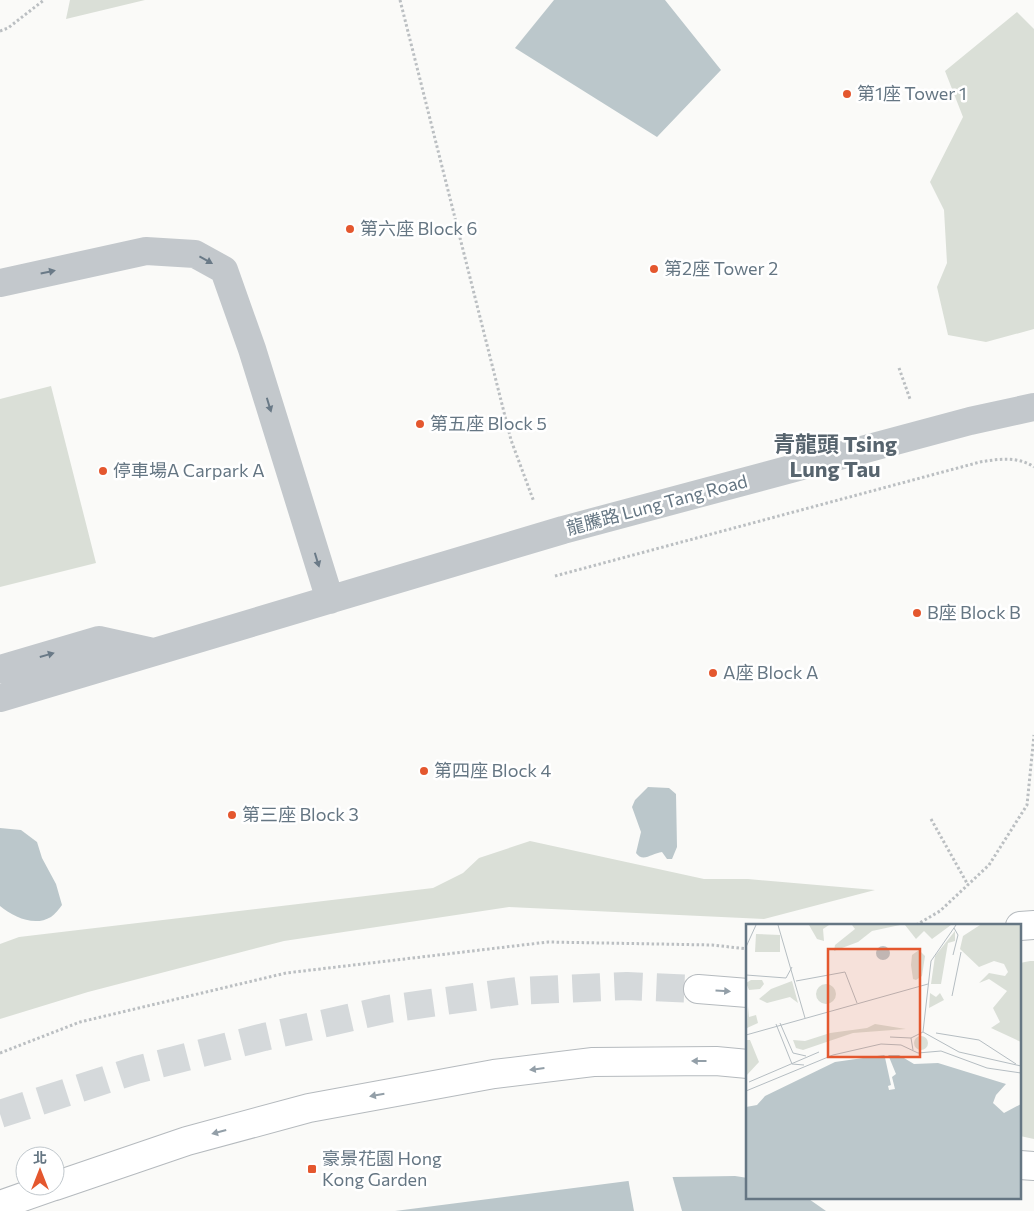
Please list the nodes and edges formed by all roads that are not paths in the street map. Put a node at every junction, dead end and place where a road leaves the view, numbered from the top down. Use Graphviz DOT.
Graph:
graph roads {
  1 [pos="0,283"];
  2 [pos="1034,407"];
  3 [pos="330,600"];
  4 [pos="155,652"];
  5 [pos="0,668"];
  6 [pos="0,698"];
  7 [pos="698,989"];
  8 [pos="746,993"];
  9 [pos="746,1064"];
  10 [pos="65,1182"];
  11 [pos="26,1196"];
  12 [pos="0,1205"];
  1 -- 3 [label="street, one-way"];
  2 -- 3 [label="street, 龍騰路 Lung Tang Road"];
  3 -- 4 [label="street, 龍騰路 Lung Tang Road"];
  5 -- 4 [label="street, one-way"];
  4 -- 6 [label="street, 龍騰路 Lung Tang Road"];
  7 -- 8 [label="main road, one-way"];
  9 -- 10 [label="main road, one-way"];
  11 -- 12 [label="main road"];
}
